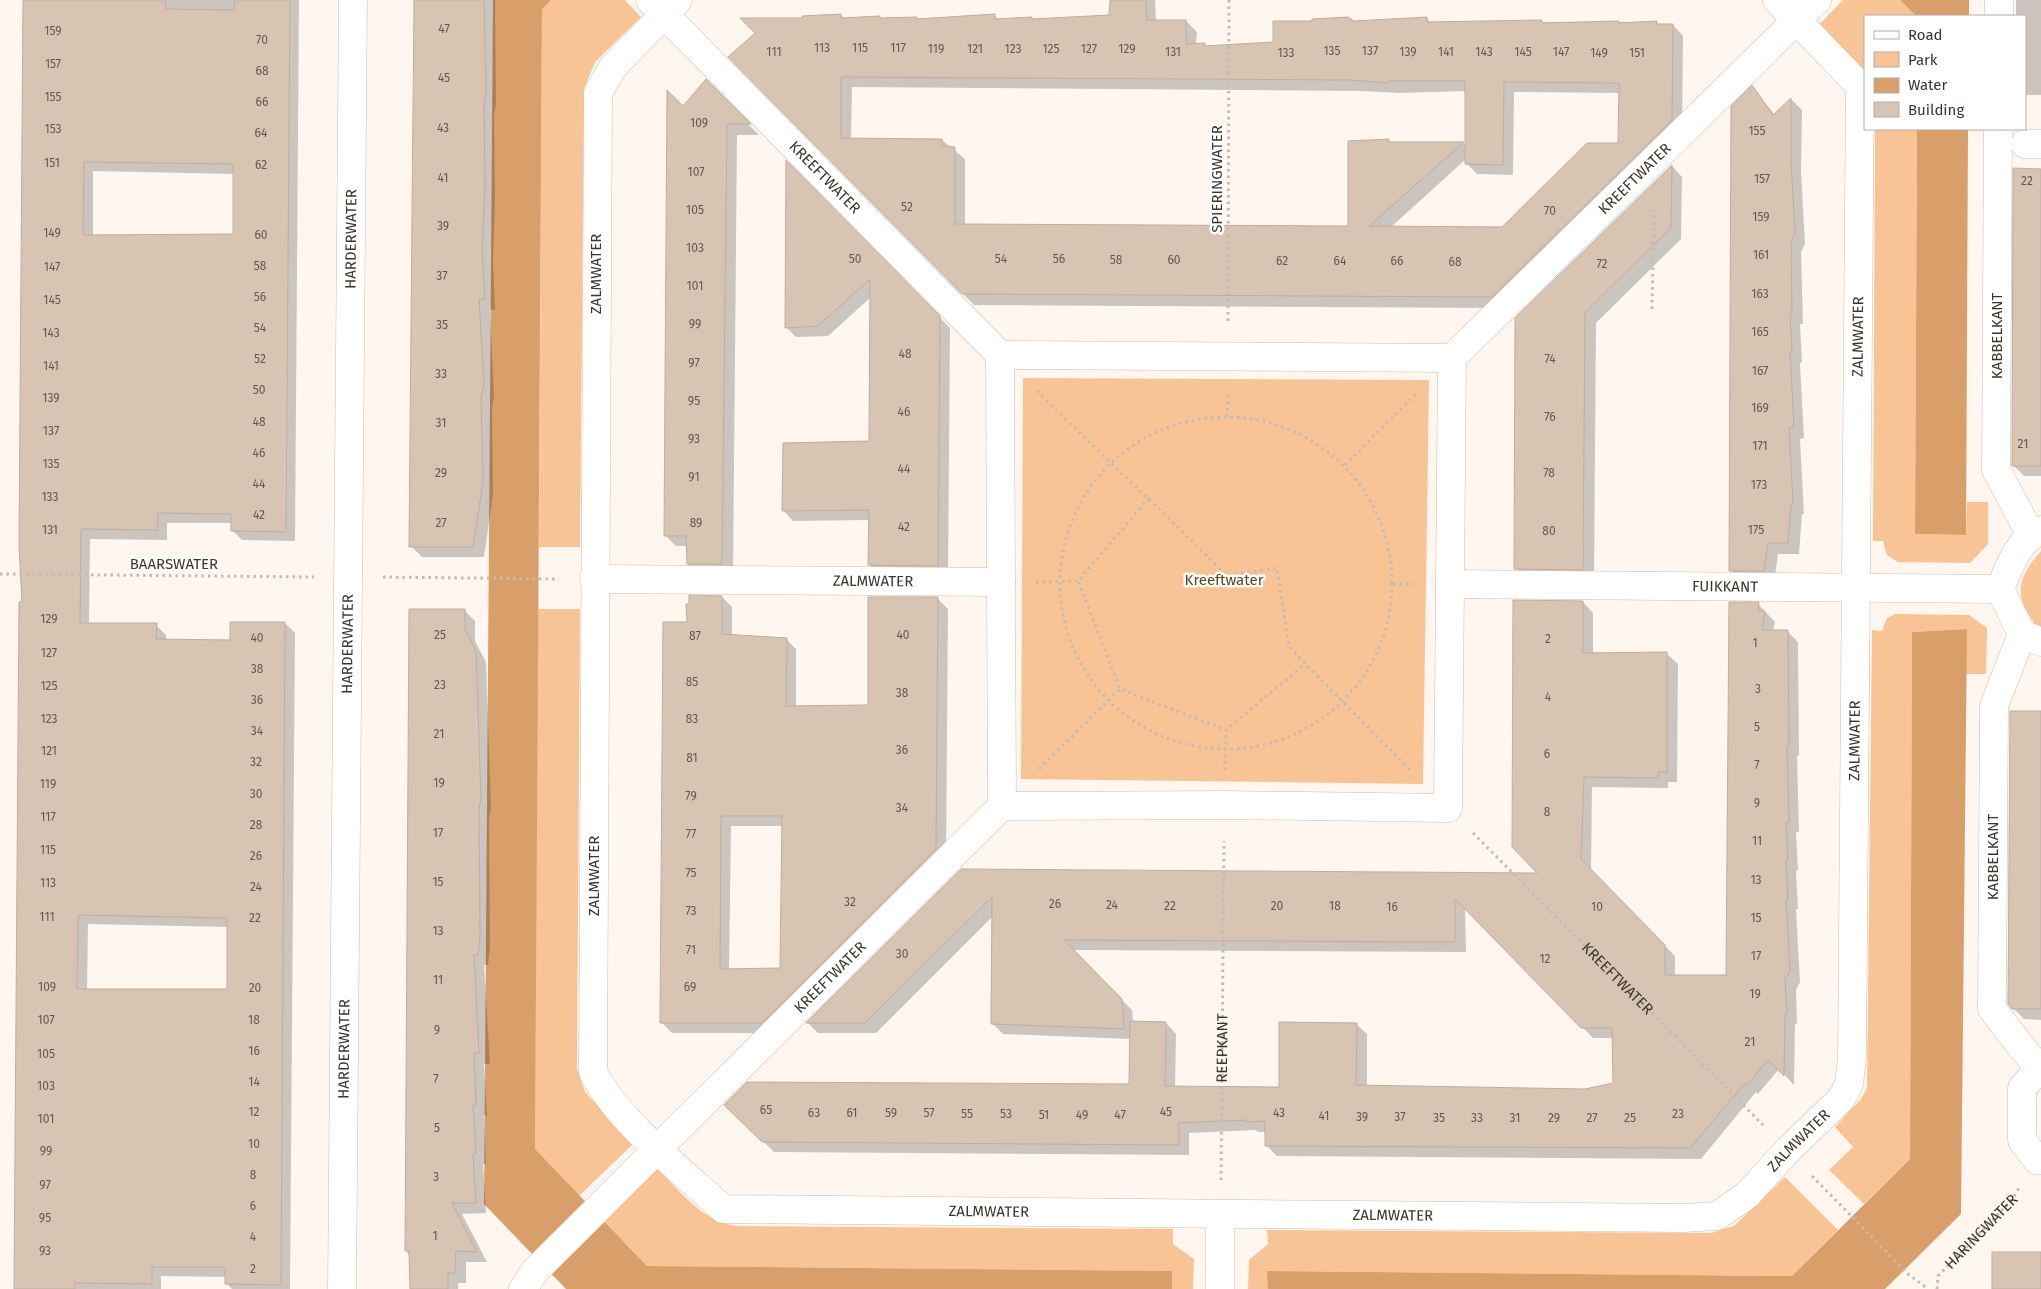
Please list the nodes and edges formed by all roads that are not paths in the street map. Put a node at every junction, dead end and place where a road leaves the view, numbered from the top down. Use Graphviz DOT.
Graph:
graph roads {
  1 [pos="353,0"];
  2 [pos="1776,0"];
  3 [pos="1817,0"];
  4 [pos="1999,0"];
  5 [pos="664,5"];
  6 [pos="1999,15"];
  7 [pos="1797,19"];
  8 [pos="1998,130"];
  9 [pos="1000,355"];
  10 [pos="1452,358"];
  11 [pos="2036,533"];
  12 [pos="594,579"];
  13 [pos="1001,582"];
  14 [pos="1450,584"];
  15 [pos="1857,587"];
  16 [pos="2000,589"];
  17 [pos="2031,638"];
  18 [pos="1002,806"];
  19 [pos="2040,1069"];
  20 [pos="658,1149"];
  21 [pos="2039,1160"];
  22 [pos="1220,1215"];
  23 [pos="529,1280"];
  24 [pos="342,1289"];
  25 [pos="1220,1289"];
  1 -- 24 [label="street, HARDERWATER"];
  2 -- 7 [label="street, ZALMWATER"];
  3 -- 7 [label="street, KREEFTWATER"];
  4 -- 6 [label="street"];
  5 -- 9 [label="street, KREEFTWATER"];
  5 -- 12 [label="street, ZALMWATER"];
  7 -- 10 [label="street, KREEFTWATER"];
  7 -- 15 [label="street, ZALMWATER"];
  8 -- 11 [label="street, KABBELKANT"];
  9 -- 10 [label="street"];
  9 -- 13 [label="street"];
  10 -- 14 [label="street"];
  11 -- 16 [label="street"];
  12 -- 13 [label="street, ZALMWATER"];
  12 -- 20 [label="street, ZALMWATER"];
  13 -- 18 [label="street"];
  14 -- 15 [label="street, FUIKKANT"];
  14 -- 18 [label="street"];
  15 -- 16 [label="street, FUIKKANT"];
  15 -- 22 [label="street, ZALMWATER"];
  16 -- 17 [label="street"];
  17 -- 19 [label="street, KABBELKANT"];
  18 -- 20 [label="street, KREEFTWATER"];
  19 -- 21 [label="street"];
  20 -- 22 [label="street, ZALMWATER"];
  20 -- 23 [label="street"];
  22 -- 25 [label="street"];
}
